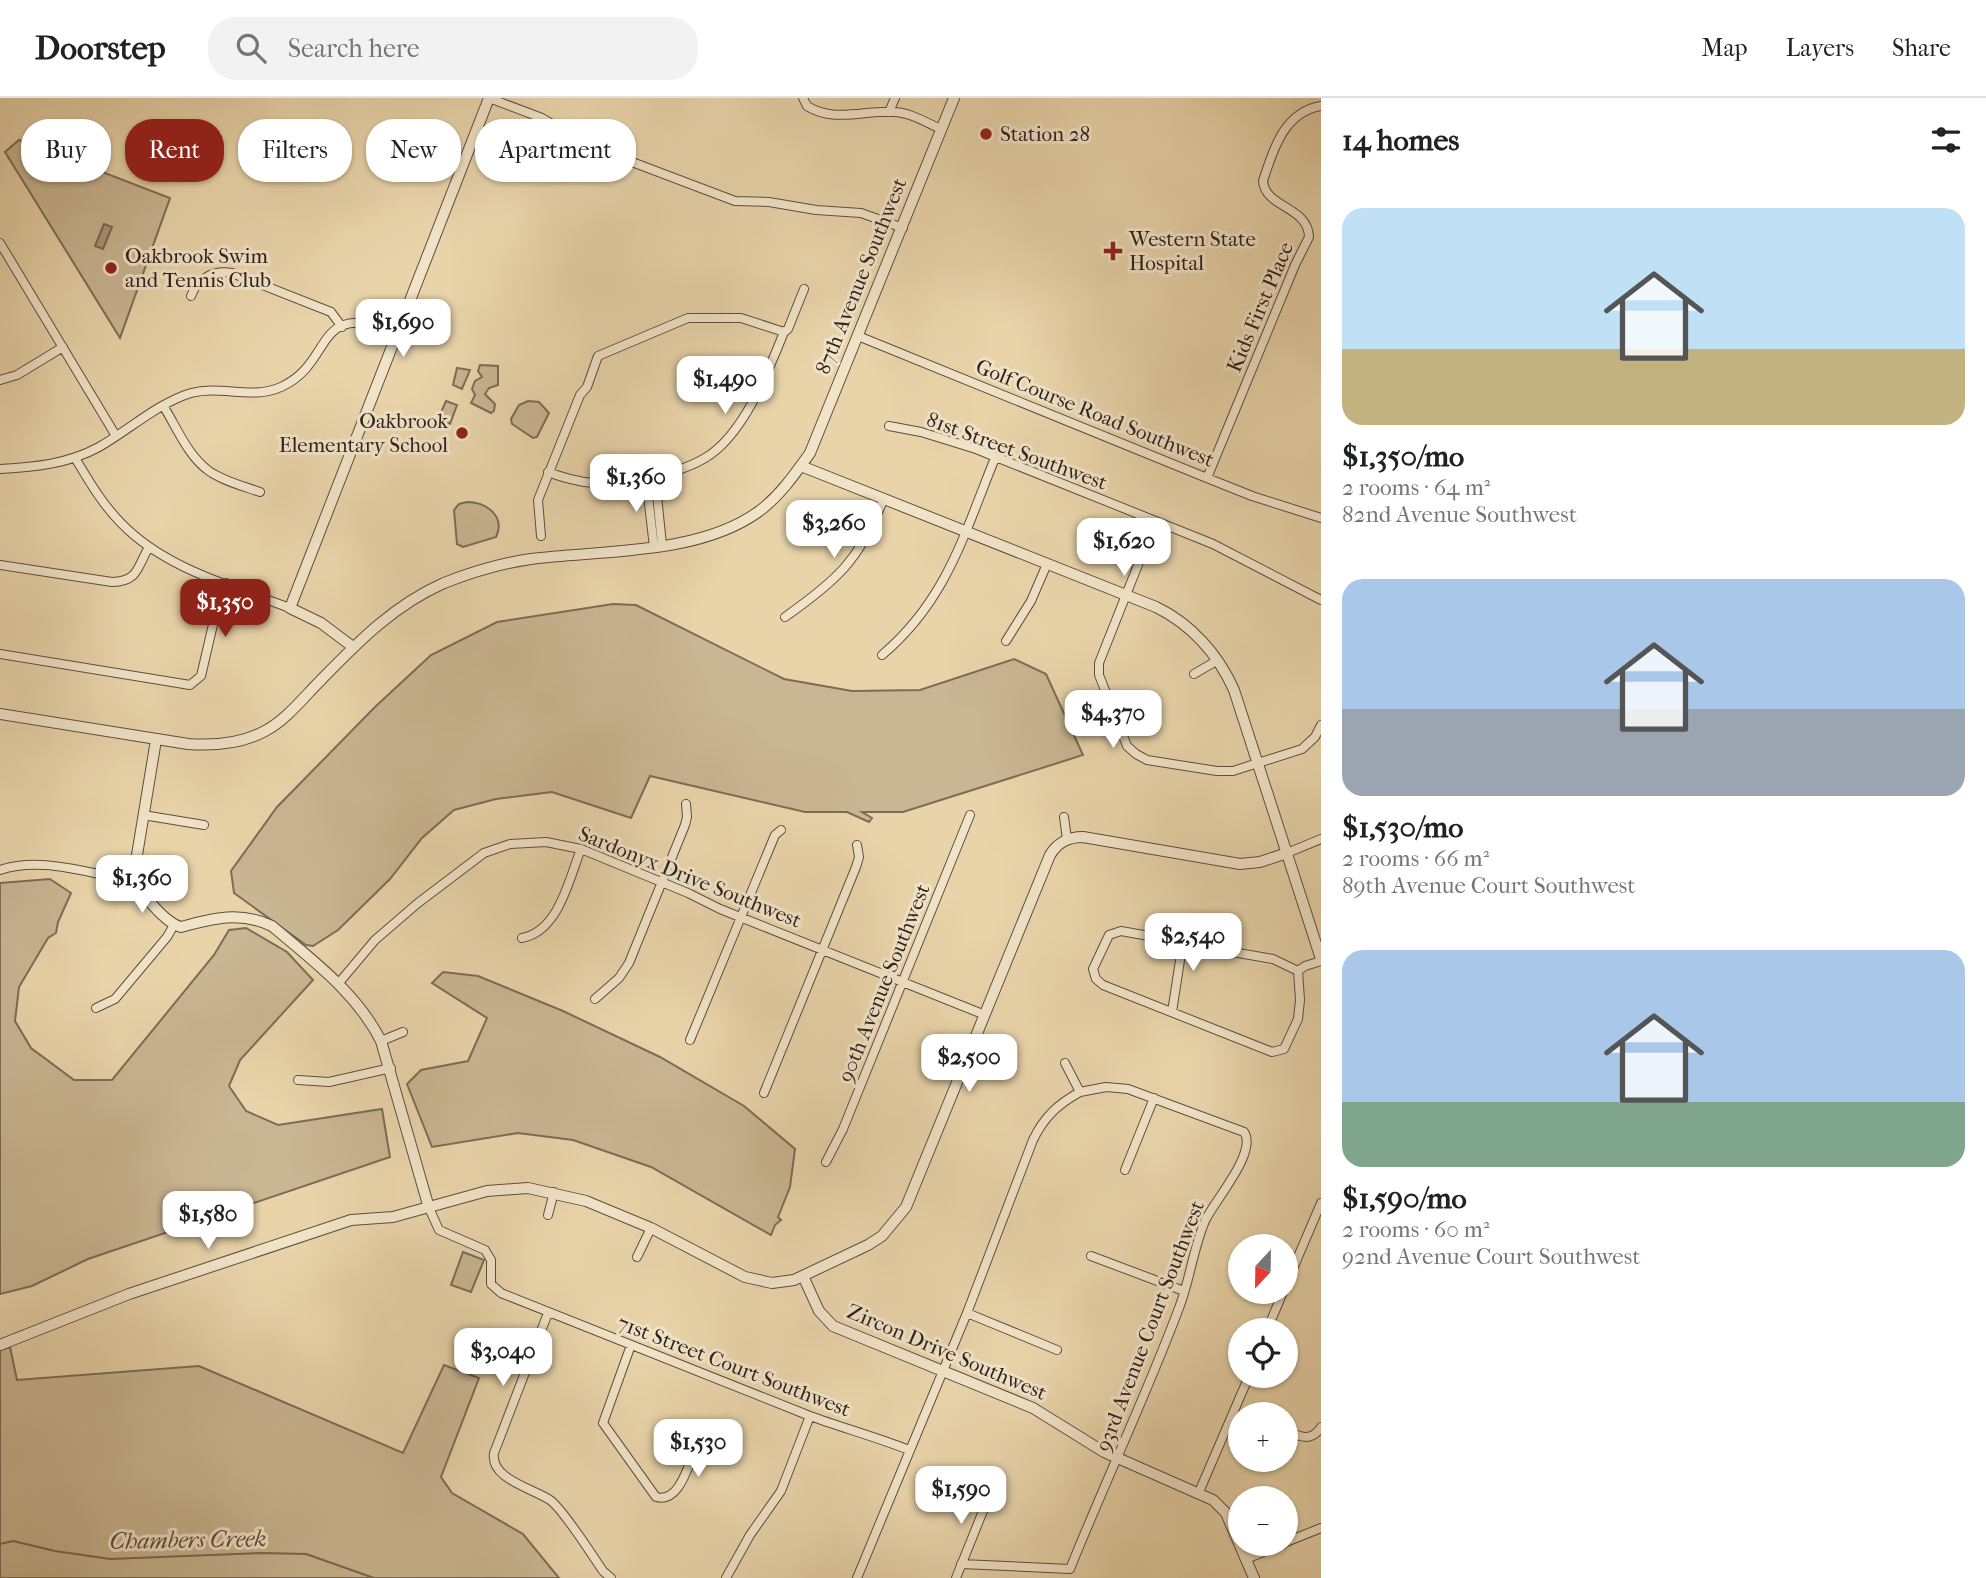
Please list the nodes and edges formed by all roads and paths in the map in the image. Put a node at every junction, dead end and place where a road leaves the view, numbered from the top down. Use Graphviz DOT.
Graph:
graph roads {
  1 [pos="489,98"];
  2 [pos="803,98"];
  3 [pos="895,98"];
  4 [pos="954,98"];
  5 [pos="1321,106"];
  6 [pos="889,112"];
  7 [pos="941,129"];
  8 [pos="903,228"];
  9 [pos="0,243"];
  10 [pos="804,289"];
  11 [pos="191,296"];
  12 [pos="342,327"];
  13 [pos="397,332"];
  14 [pos="784,332"];
  15 [pos="858,336"];
  16 [pos="63,347"];
  17 [pos="0,380"];
  18 [pos="164,407"];
  19 [pos="889,426"];
  20 [pos="116,436"];
  21 [pos="75,458"];
  22 [pos="995,458"];
  23 [pos="801,466"];
  24 [pos="0,469"];
  25 [pos="548,472"];
  26 [pos="651,477"];
  27 [pos="1207,478"];
  28 [pos="260,492"];
  29 [pos="883,500"];
  30 [pos="1321,518"];
  31 [pos="1155,522"];
  32 [pos="964,532"];
  33 [pos="541,536"];
  34 [pos="658,546"];
  35 [pos="149,547"];
  36 [pos="1047,564"];
  37 [pos="0,565"];
  38 [pos="226,583"];
  39 [pos="1126,595"];
  40 [pos="1321,600"];
  41 [pos="290,608"];
  42 [pos="785,617"];
  43 [pos="1006,641"];
  44 [pos="353,647"];
  45 [pos="0,654"];
  46 [pos="882,655"];
  47 [pos="1218,660"];
  48 [pos="1194,674"];
  49 [pos="0,714"];
  50 [pos="1321,725"];
  51 [pos="156,740"];
  52 [pos="1258,764"];
  53 [pos="686,804"];
  54 [pos="144,815"];
  55 [pos="970,815"];
  56 [pos="1063,817"];
  57 [pos="204,825"];
  58 [pos="781,830"];
  59 [pos="1068,839"];
  60 [pos="1321,839"];
  61 [pos="857,845"];
  62 [pos="581,849"];
  63 [pos="1287,853"];
  64 [pos="0,870"];
  65 [pos="136,880"];
  66 [pos="662,882"];
  67 [pos="742,917"];
  68 [pos="174,925"];
  69 [pos="522,938"];
  70 [pos="822,949"];
  71 [pos="1227,951"];
  72 [pos="1321,960"];
  73 [pos="1298,971"];
  74 [pos="903,982"];
  75 [pos="338,984"];
  76 [pos="595,999"];
  77 [pos="96,1008"];
  78 [pos="1172,1012"];
  79 [pos="985,1015"];
  80 [pos="402,1032"];
  81 [pos="690,1040"];
  82 [pos="382,1041"];
  83 [pos="1065,1063"];
  84 [pos="391,1068"];
  85 [pos="298,1080"];
  86 [pos="1080,1092"];
  87 [pos="764,1093"];
  88 [pos="1154,1098"];
  89 [pos="826,1162"];
  90 [pos="1125,1170"];
  91 [pos="555,1192"];
  92 [pos="1321,1203"];
  93 [pos="429,1208"];
  94 [pos="548,1215"];
  95 [pos="651,1228"];
  96 [pos="1091,1256"];
  97 [pos="1298,1256"];
  98 [pos="637,1257"];
  99 [pos="803,1276"];
  100 [pos="1184,1291"];
  101 [pos="548,1313"];
  102 [pos="967,1313"];
  103 [pos="0,1345"];
  104 [pos="631,1345"];
  105 [pos="1057,1350"];
  106 [pos="942,1371"];
  107 [pos="810,1416"];
  108 [pos="1318,1431"];
  109 [pos="1228,1434"];
  110 [pos="695,1435"];
  111 [pos="1298,1436"];
  112 [pos="909,1450"];
  113 [pos="1117,1458"];
  114 [pos="1199,1492"];
  115 [pos="997,1496"];
  116 [pos="1321,1528"];
  117 [pos="1298,1537"];
  118 [pos="1253,1556"];
  119 [pos="1246,1559"];
  120 [pos="961,1564"];
  121 [pos="611,1578"];
  122 [pos="726,1578"];
  123 [pos="857,1578"];
  124 [pos="956,1578"];
  125 [pos="1254,1578"];
  1 -- 8 [label="street"];
  1 -- 13 [label="street"];
  2 -- 6 [label="street"];
  3 -- 6 [label="street"];
  4 -- 7 [label="street, 87th Avenue Southwest"];
  5 -- 27 [label="street, Kids First Place"];
  6 -- 7 [label="street"];
  7 -- 8 [label="street, 87th Avenue Southwest"];
  8 -- 15 [label="street, 87th Avenue Southwest"];
  9 -- 16 [label="street"];
  10 -- 14 [label="street"];
  11 -- 12 [label="street"];
  12 -- 13 [label="street"];
  12 -- 18 [label="street"];
  13 -- 41 [label="street"];
  14 -- 25 [label="street"];
  14 -- 26 [label="street"];
  15 -- 23 [label="street, 87th Avenue Southwest"];
  15 -- 27 [label="street, Golf Course Road Southwest"];
  16 -- 17 [label="street"];
  16 -- 20 [label="street"];
  18 -- 20 [label="street"];
  18 -- 28 [label="street"];
  19 -- 22 [label="street, 81st Street Southwest"];
  20 -- 21 [label="street"];
  21 -- 24 [label="street"];
  21 -- 35 [label="street"];
  22 -- 31 [label="street, 81st Street Southwest"];
  22 -- 32 [label="street"];
  23 -- 29 [label="street"];
  23 -- 34 [label="street, 87th Avenue Southwest"];
  25 -- 26 [label="street"];
  25 -- 33 [label="street"];
  26 -- 34 [label="street"];
  27 -- 30 [label="street, Golf Course Road Southwest"];
  29 -- 32 [label="street"];
  29 -- 42 [label="street"];
  31 -- 39 [label="street"];
  31 -- 40 [label="street, 81st Street Southwest"];
  32 -- 36 [label="street"];
  32 -- 46 [label="street"];
  34 -- 44 [label="street, 87th Avenue Southwest"];
  35 -- 37 [label="street"];
  35 -- 38 [label="street"];
  36 -- 39 [label="street"];
  36 -- 43 [label="street"];
  38 -- 41 [label="street"];
  38 -- 45 [label="street"];
  39 -- 47 [label="street"];
  39 -- 52 [label="street"];
  41 -- 44 [label="street"];
  44 -- 51 [label="street, 87th Avenue Southwest"];
  47 -- 48 [label="street"];
  47 -- 52 [label="street"];
  49 -- 51 [label="street, 87th Avenue Southwest"];
  50 -- 52 [label="street"];
  51 -- 54 [label="street"];
  52 -- 63 [label="street"];
  53 -- 66 [label="street"];
  54 -- 57 [label="street"];
  54 -- 65 [label="street"];
  55 -- 74 [label="street, 90th Avenue Southwest"];
  56 -- 59 [label="street"];
  58 -- 67 [label="street"];
  59 -- 63 [label="street"];
  59 -- 79 [label="street"];
  60 -- 63 [label="street"];
  61 -- 70 [label="street"];
  62 -- 66 [label="street, Sardonyx Drive Southwest"];
  62 -- 69 [label="street"];
  62 -- 75 [label="street, Sardonyx Drive Southwest"];
  63 -- 72 [label="street"];
  64 -- 65 [label="street"];
  65 -- 68 [label="street"];
  66 -- 67 [label="street, Sardonyx Drive Southwest"];
  66 -- 76 [label="street"];
  67 -- 70 [label="street, Sardonyx Drive Southwest"];
  67 -- 81 [label="street"];
  68 -- 75 [label="street"];
  68 -- 77 [label="street"];
  70 -- 74 [label="street, Sardonyx Drive Southwest"];
  70 -- 87 [label="street"];
  71 -- 73 [label="street"];
  72 -- 73 [label="street"];
  73 -- 78 [label="street"];
  74 -- 79 [label="street, Sardonyx Drive Southwest"];
  74 -- 89 [label="street, 90th Avenue Southwest"];
  75 -- 82 [label="street"];
  78 -- 78 [label="street"];
  79 -- 99 [label="street"];
  80 -- 82 [label="street"];
  82 -- 84 [label="street"];
  83 -- 86 [label="street"];
  84 -- 85 [label="street"];
  84 -- 93 [label="street"];
  86 -- 88 [label="street"];
  86 -- 102 [label="street"];
  88 -- 90 [label="street"];
  88 -- 100 [label="street, 93rd Avenue Court Southwest"];
  91 -- 93 [label="street"];
  91 -- 94 [label="street"];
  91 -- 95 [label="street"];
  92 -- 97 [label="street"];
  93 -- 101 [label="street, 71st Street Court Southwest"];
  93 -- 103 [label="street"];
  95 -- 98 [label="street"];
  95 -- 99 [label="street"];
  96 -- 100 [label="street"];
  99 -- 106 [label="street, Zircon Drive Southwest"];
  100 -- 113 [label="street, 93rd Avenue Court Southwest"];
  101 -- 104 [label="street, 71st Street Court Southwest"];
  101 -- 121 [label="street"];
  102 -- 105 [label="street"];
  102 -- 106 [label="street"];
  104 -- 107 [label="street, 71st Street Court Southwest"];
  104 -- 110 [label="street"];
  106 -- 112 [label="street"];
  106 -- 113 [label="street, Zircon Drive Southwest"];
  107 -- 112 [label="street, 71st Street Court Southwest"];
  107 -- 122 [label="street"];
  108 -- 111 [label="street"];
  109 -- 114 [label="street"];
  112 -- 123 [label="street"];
  113 -- 114 [label="street, Zircon Drive Southwest"];
  113 -- 120 [label="street, 93rd Avenue Court Southwest"];
  114 -- 119 [label="street, Zircon Drive Southwest"];
  115 -- 120 [label="street"];
  116 -- 117 [label="street"];
  118 -- 119 [label="street"];
  119 -- 125 [label="street, Zircon Drive Southwest"];
  120 -- 124 [label="street"];
}
